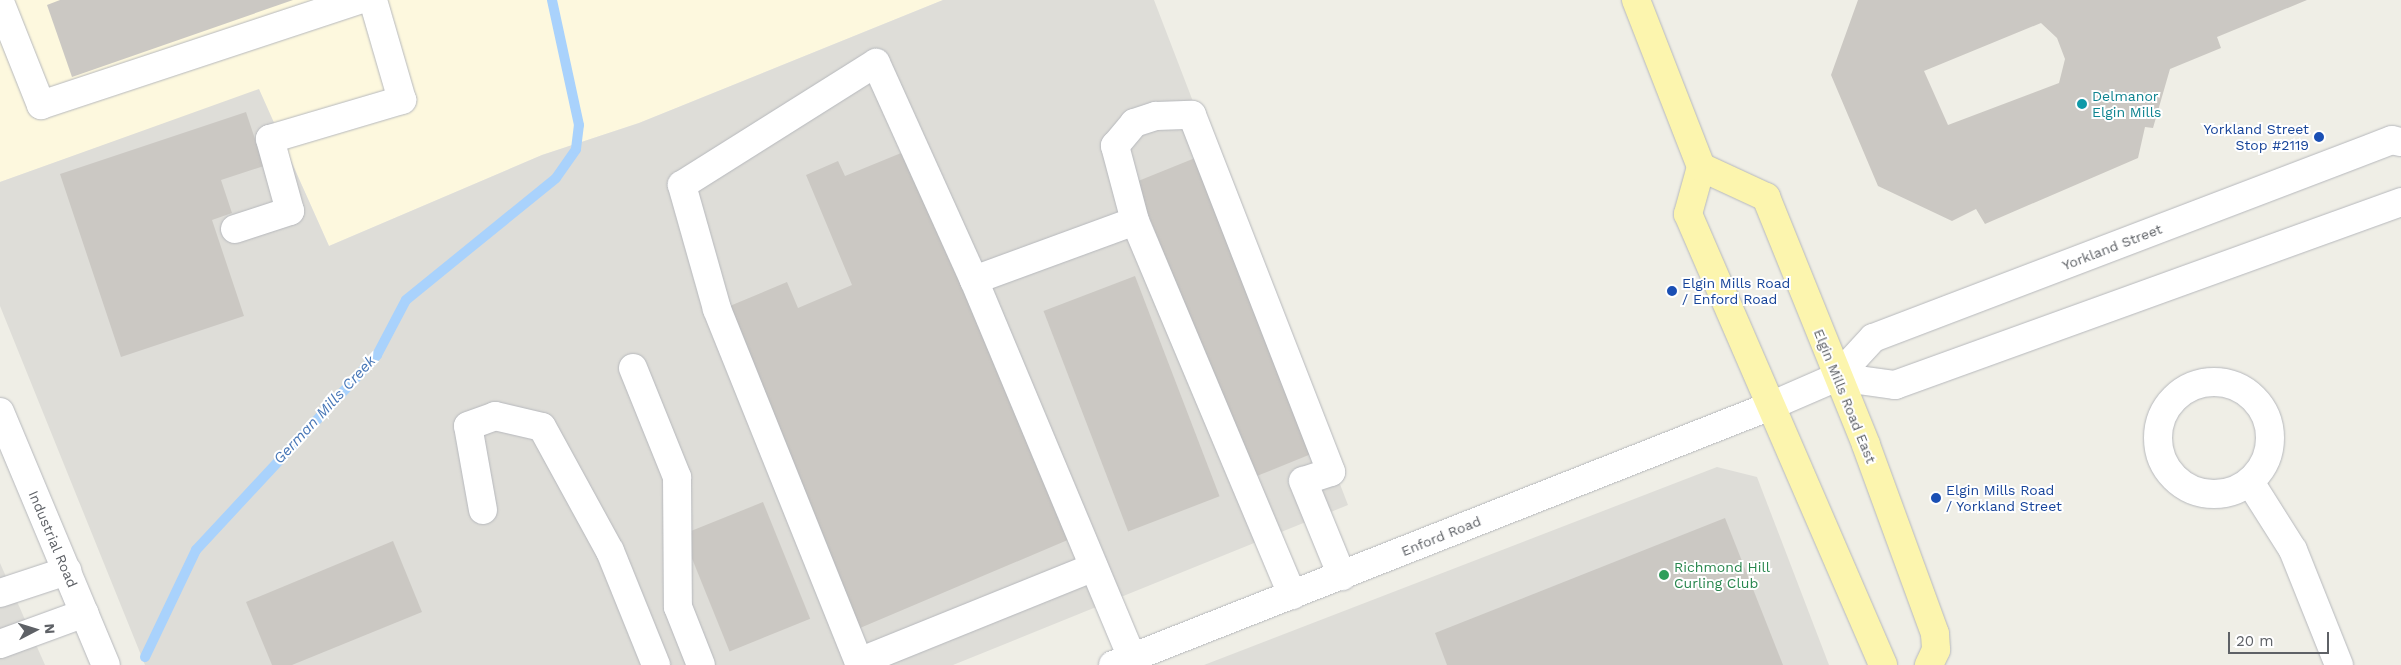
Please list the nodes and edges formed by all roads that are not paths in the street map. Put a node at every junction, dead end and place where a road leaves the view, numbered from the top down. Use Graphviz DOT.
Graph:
graph roads {
  1 [pos="358,0"];
  2 [pos="373,0"];
  3 [pos="1636,0"];
  4 [pos="0,2"];
  5 [pos="2401,142"];
  6 [pos="1701,167"];
  7 [pos="2401,202"];
  8 [pos="1135,221"];
  9 [pos="235,229"];
  10 [pos="974,280"];
  11 [pos="633,368"];
  12 [pos="1837,377"];
  13 [pos="1768,407"];
  14 [pos="0,412"];
  15 [pos="9,459"];
  16 [pos="2250,482"];
  17 [pos="483,510"];
  18 [pos="1094,567"];
  19 [pos="67,571"];
  20 [pos="1342,576"];
  21 [pos="0,594"];
  22 [pos="1292,595"];
  23 [pos="84,613"];
  24 [pos="0,644"];
  25 [pos="1122,661"];
  26 [pos="860,663"];
  27 [pos="106,665"];
  28 [pos="656,665"];
  29 [pos="702,665"];
  30 [pos="1883,665"];
  31 [pos="1929,665"];
  32 [pos="2339,665"];
  1 -- 4 [label="street"];
  2 -- 9 [label="street"];
  3 -- 6 [label="main road"];
  5 -- 12 [label="street, Yorkland Street"];
  6 -- 12 [label="main road, Elgin Mills Road East"];
  6 -- 13 [label="main road"];
  7 -- 12 [label="street"];
  8 -- 10 [label="street"];
  8 -- 20 [label="street"];
  8 -- 22 [label="street"];
  10 -- 18 [label="street"];
  10 -- 26 [label="street"];
  11 -- 29 [label="street"];
  12 -- 13 [label="street, Yorkland Street"];
  12 -- 31 [label="main road, Elgin Mills Road East"];
  13 -- 20 [label="street, Enford Road"];
  13 -- 30 [label="main road"];
  14 -- 15 [label="street, Industrial Road"];
  15 -- 19 [label="street, Industrial Road"];
  16 -- 16 [label="street"];
  16 -- 32 [label="street"];
  17 -- 28 [label="street"];
  18 -- 25 [label="street"];
  18 -- 26 [label="street"];
  19 -- 21 [label="street"];
  19 -- 23 [label="street, Industrial Road"];
  20 -- 22 [label="street, Enford Road"];
  22 -- 25 [label="street, Enford Road"];
  23 -- 24 [label="street"];
  23 -- 27 [label="street, Industrial Road"];
}
